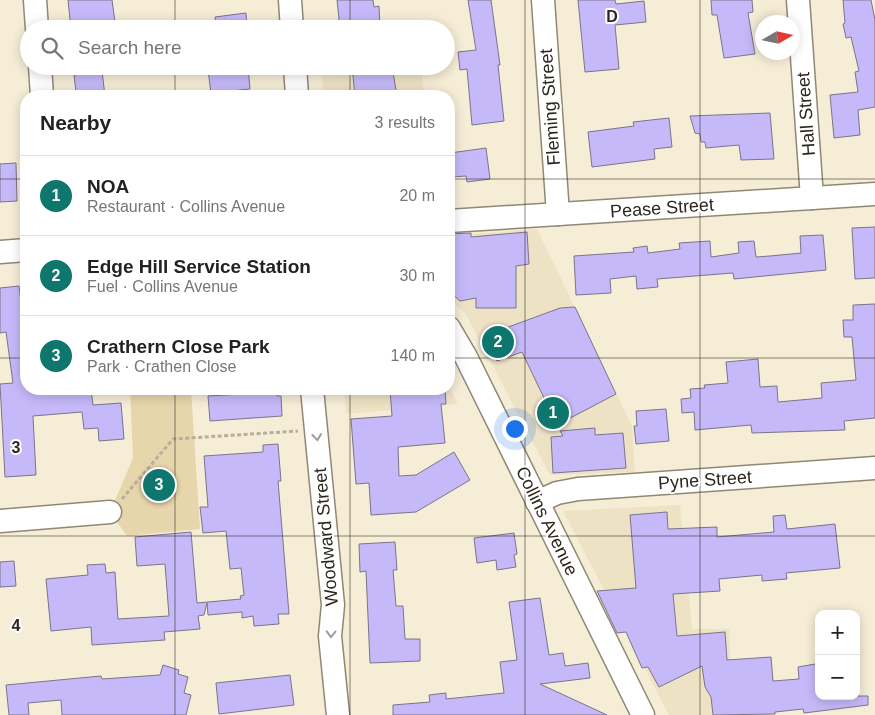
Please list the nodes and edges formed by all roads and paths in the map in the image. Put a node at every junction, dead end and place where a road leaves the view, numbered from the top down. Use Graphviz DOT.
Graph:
graph roads {
  1 [pos="35,0"];
  2 [pos="290,0"];
  3 [pos="543,0"];
  4 [pos="798,0"];
  5 [pos="36,20"];
  6 [pos="291,20"];
  7 [pos="41,75"];
  8 [pos="296,75"];
  9 [pos="42,90"];
  10 [pos="297,90"];
  11 [pos="875,194"];
  12 [pos="812,198"];
  13 [pos="558,214"];
  14 [pos="455,221"];
  15 [pos="20,250"];
  16 [pos="0,252"];
  17 [pos="455,338"];
  18 [pos="313,395"];
  19 [pos="316,429"];
  20 [pos="875,468"];
  21 [pos="537,502"];
  22 [pos="110,512"];
  23 [pos="0,521"];
  24 [pos="338,715"];
  25 [pos="643,715"];
  1 -- 5 [label="street"];
  2 -- 6 [label="street"];
  3 -- 13 [label="street, Fleming Street"];
  4 -- 12 [label="street, Hall Street"];
  7 -- 9 [label="street"];
  8 -- 10 [label="street"];
  11 -- 12 [label="street, Pease Street"];
  12 -- 13 [label="street, Pease Street"];
  13 -- 14 [label="street, Pease Street"];
  15 -- 16 [label="street"];
  17 -- 21 [label="street, Collins Avenue"];
  18 -- 19 [label="street, Woodward Street"];
  19 -- 22 [label="path"];
  19 -- 24 [label="street, Woodward Street, one-way"];
  20 -- 21 [label="street, Pyne Street"];
  21 -- 25 [label="street, Collins Avenue"];
  22 -- 23 [label="street"];
}
